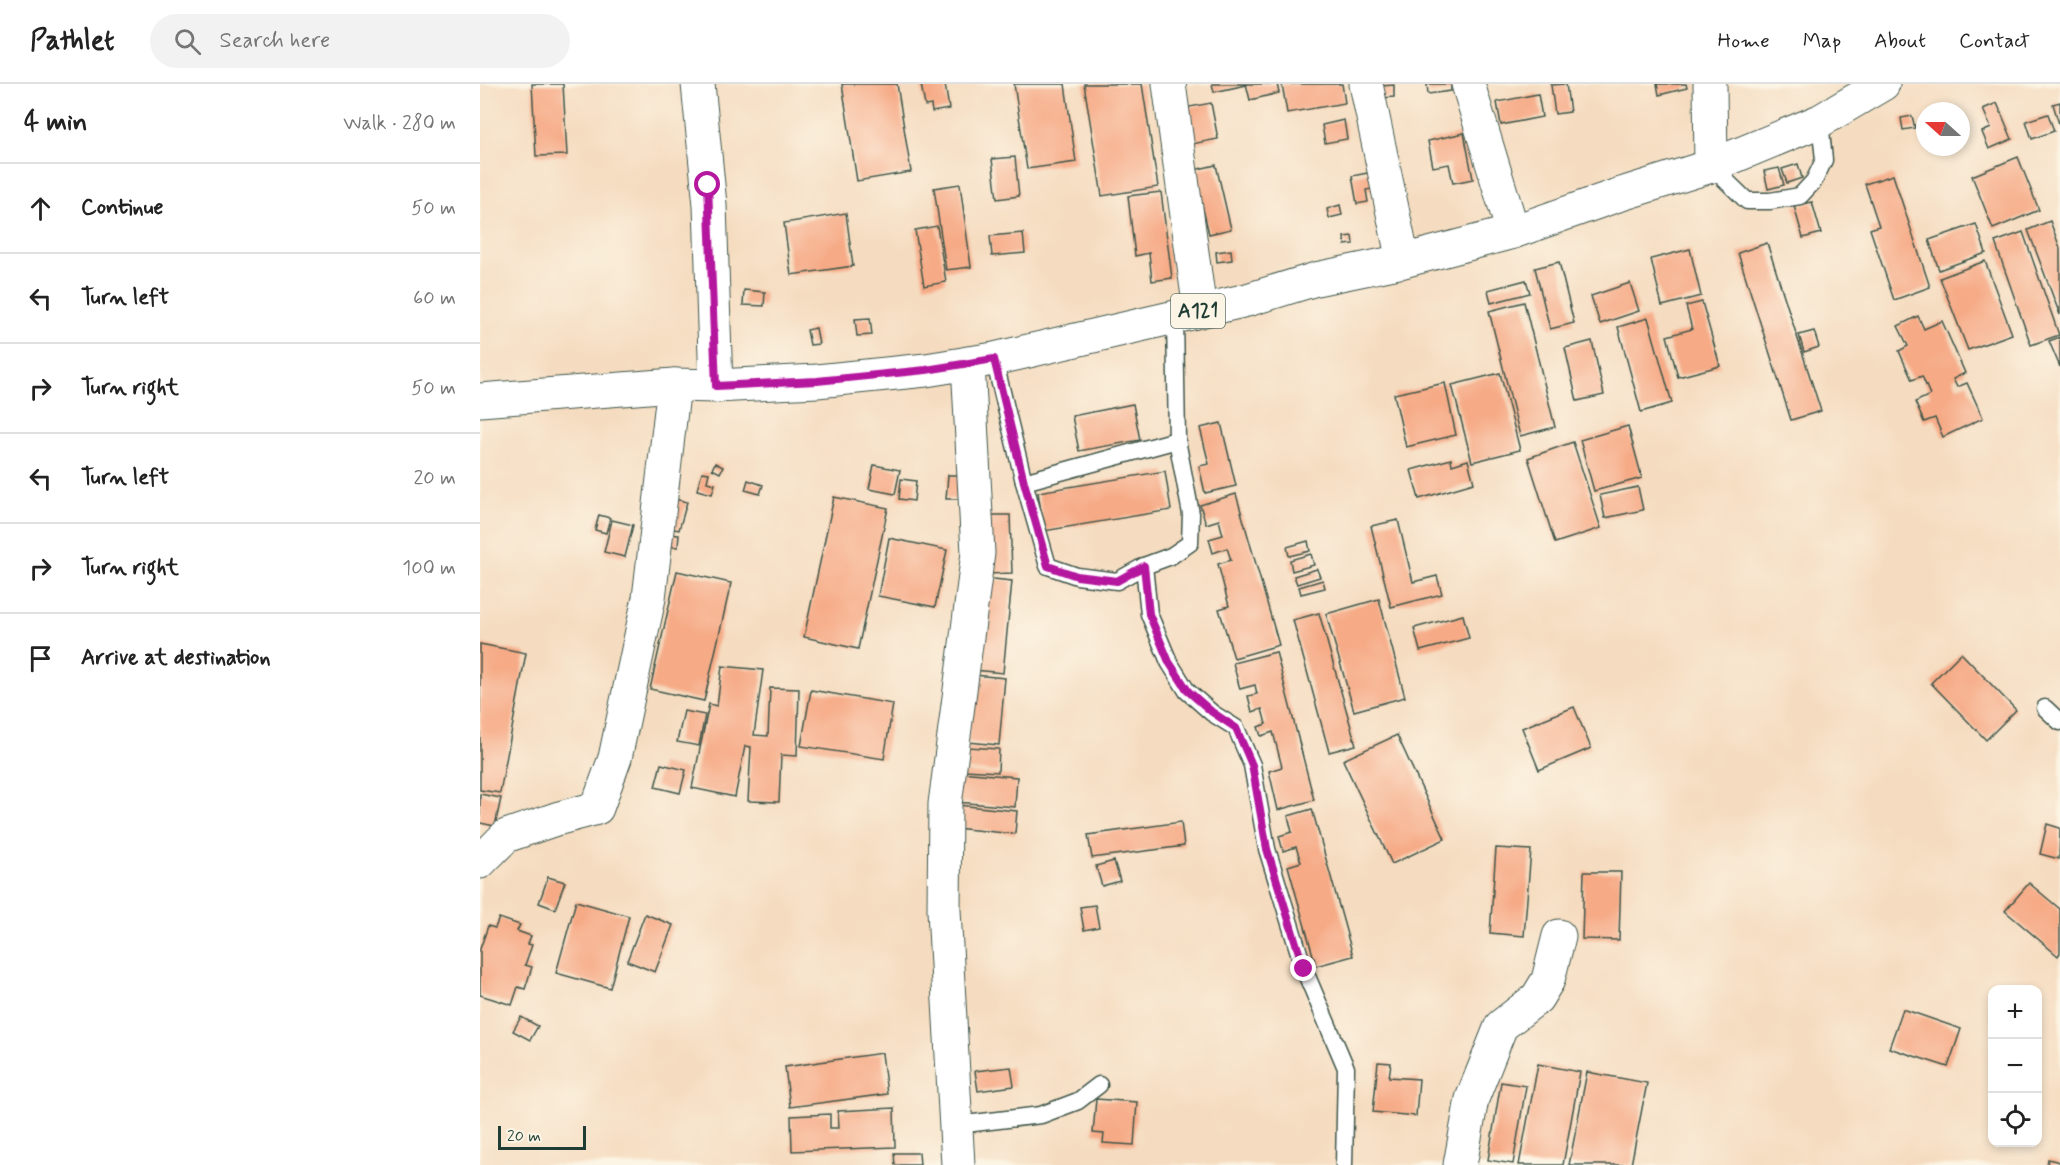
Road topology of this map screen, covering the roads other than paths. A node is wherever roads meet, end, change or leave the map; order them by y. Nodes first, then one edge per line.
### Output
1 (698, 84) edge
2 (1168, 84) edge
3 (1366, 84) edge
4 (1468, 84) edge
5 (1710, 84) edge
6 (1883, 84) edge
7 (1820, 121) junction
8 (1711, 166) junction
9 (1513, 232) junction
10 (1403, 261) junction
11 (1187, 314) junction
12 (981, 361) junction
13 (674, 385) junction
14 (716, 386) junction
15 (480, 400) edge
16 (1177, 440) junction
17 (1024, 482) junction
18 (1144, 566) junction
19 (2045, 708) dead end
20 (2060, 722) edge
21 (480, 862) edge
22 (1558, 936) dead end
23 (1099, 1084) dead end
24 (957, 1125) junction
25 (958, 1165) edge
26 (1344, 1165) edge
27 (1460, 1165) edge

1 - 14 street
2 - 11 street
3 - 10 street
4 - 9 street
5 - 8 street
6 - 7 street, A121
7 - 8 street, A121
7 - 8 lane
8 - 9 street, A121
9 - 10 street, A121
10 - 11 street, A121
11 - 12 street, A121
11 - 16 lane
12 - 14 street, A121
12 - 17 lane
12 - 24 street
13 - 14 street, A121
13 - 15 street, A121
13 - 21 street
16 - 17 lane
16 - 18 lane
17 - 18 lane
18 - 26 lane
19 - 20 lane
22 - 27 street
23 - 24 lane
24 - 25 street

